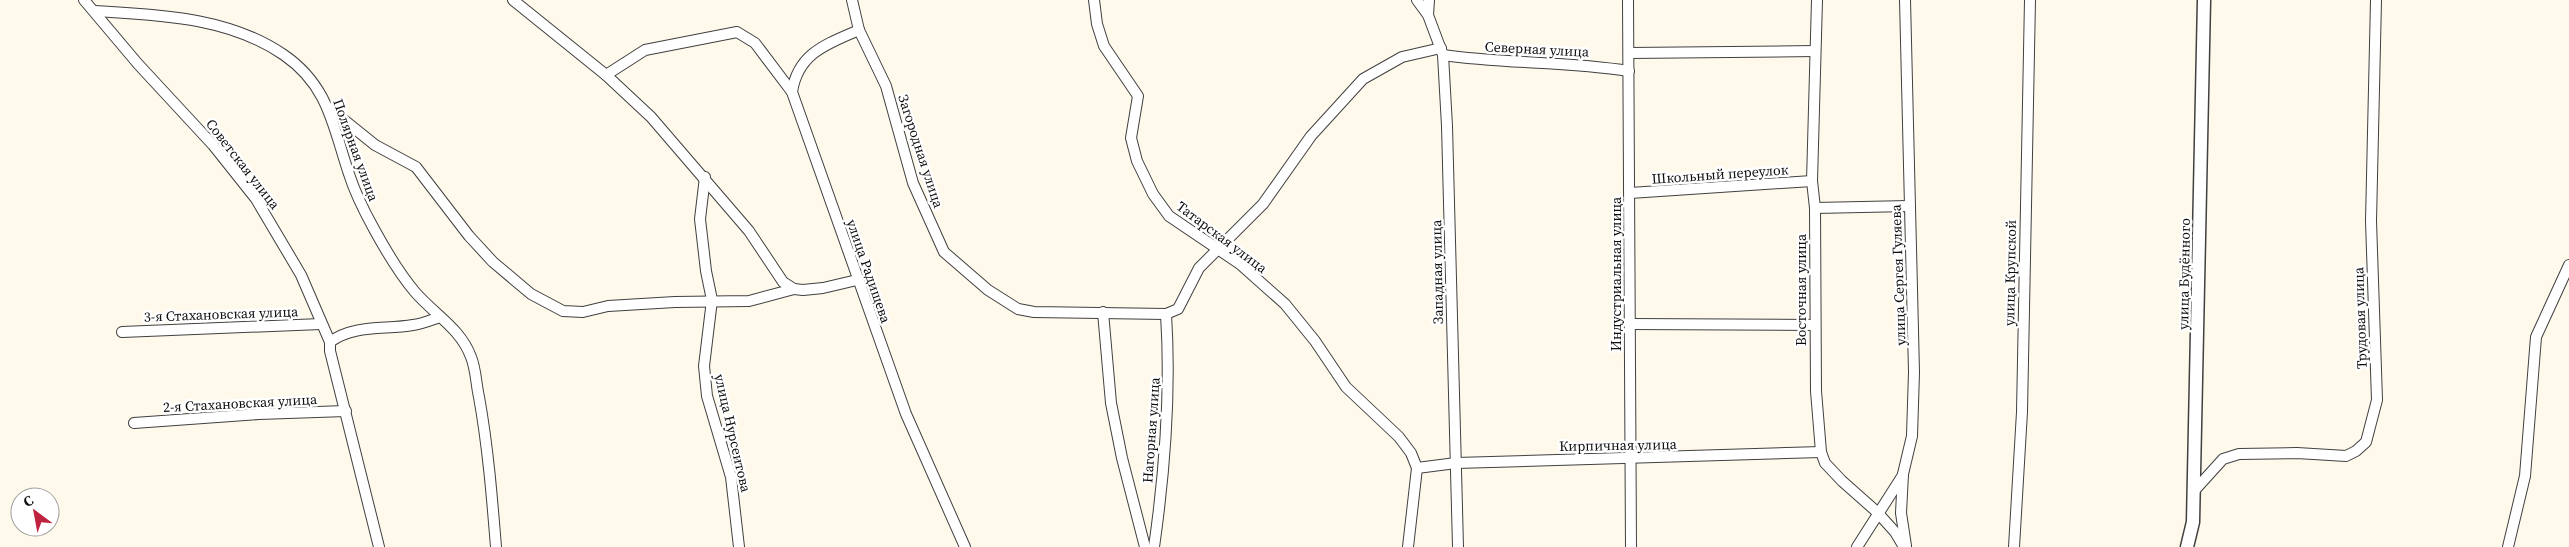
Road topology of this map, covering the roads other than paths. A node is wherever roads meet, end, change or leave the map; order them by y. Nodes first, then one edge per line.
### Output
1 (84, 0) edge
2 (513, 0) edge
3 (852, 0) edge
4 (1094, 0) edge
5 (1416, 0) edge
6 (1429, 0) edge
7 (1628, 0) edge
8 (1817, 0) edge
9 (1905, 0) edge
10 (2030, 0) edge
11 (2204, 0) edge
12 (2376, 0) edge
13 (96, 11) junction
14 (1428, 15) junction
15 (860, 30) junction
16 (1816, 51) junction
17 (1442, 52) junction
18 (1629, 53) junction
19 (1629, 71) junction
20 (606, 75) junction
21 (792, 92) junction
22 (329, 108) junction
23 (705, 177) junction
24 (1812, 181) junction
25 (1630, 193) junction
26 (1909, 206) junction
27 (1815, 208) junction
28 (1218, 249) junction
29 (2569, 265) edge
30 (857, 280) junction
31 (794, 289) junction
32 (712, 300) junction
33 (1103, 312) junction
34 (1166, 314) junction
35 (440, 317) junction
36 (321, 324) junction
37 (1630, 324) junction
38 (1815, 325) junction
39 (122, 332) dead end
40 (330, 342) junction
41 (346, 412) junction
42 (134, 423) dead end
43 (1820, 452) junction
44 (1630, 460) junction
45 (1456, 464) junction
46 (1417, 468) junction
47 (1903, 474) junction
48 (2194, 491) junction
49 (1877, 512) junction
50 (379, 547) edge
51 (496, 547) edge
52 (739, 547) edge
53 (965, 547) edge
54 (1144, 547) edge
55 (1154, 547) edge
56 (1408, 547) edge
57 (1458, 547) edge
58 (1631, 547) edge
59 (1857, 547) edge
60 (1905, 547) edge
61 (2014, 547) edge
62 (2187, 547) edge
63 (2508, 547) edge

1 - 13 street, Советская улица
2 - 20 street
3 - 15 street, Загородная улица
4 - 28 street, Татарская улица
5 - 14 street
6 - 14 street, Западная улица
7 - 18 street, Индустриальная улица
8 - 16 street, Восточная улица
9 - 26 street, улица Сергея Гуляева
10 - 61 street, улица Крупской
11 - 48 street, улица Будённого
12 - 48 street, Трудовая улица
13 - 22 street, Полярная улица
13 - 36 street, Советская улица
14 - 17 street, Западная улица
15 - 21 street
15 - 33 street, Загородная улица
16 - 18 street
16 - 24 street, Восточная улица
17 - 19 street, Северная улица
17 - 28 street
17 - 45 street, Западная улица
18 - 19 street, Индустриальная улица
19 - 25 street, Индустриальная улица
20 - 21 street, улица Радищева
20 - 23 street
21 - 30 street, улица Радищева
22 - 32 street
22 - 35 street, Полярная улица
23 - 31 street
23 - 32 street, улица Нурсеитова
24 - 25 street, Школьный переулок
24 - 27 street, Восточная улица
25 - 37 street, Индустриальная улица
26 - 27 street
26 - 47 street, улица Сергея Гуляева
27 - 38 street, Восточная улица
28 - 34 street
28 - 46 street, Татарская улица
29 - 63 street
30 - 31 street
30 - 53 street, улица Радищева
31 - 32 street
32 - 52 street, улица Нурсеитова
33 - 34 street, Загородная улица
33 - 54 street
34 - 55 street, Нагорная улица
35 - 40 street
35 - 51 street, Полярная улица
36 - 39 street, 3-я Стахановская улица
36 - 40 street, Советская улица
37 - 38 street
37 - 44 street, Индустриальная улица
38 - 43 street, Восточная улица
40 - 41 street, Советская улица
41 - 42 street, 2-я Стахановская улица
41 - 50 street, Советская улица
43 - 44 street, Кирпичная улица
43 - 49 street
44 - 45 street, Кирпичная улица
44 - 58 street, Индустриальная улица
45 - 46 street, Кирпичная улица
45 - 57 street, Западная улица
46 - 56 street
47 - 49 street
47 - 60 street, улица Сергея Гуляева
48 - 62 street, улица Будённого
49 - 59 street
49 - 60 street

